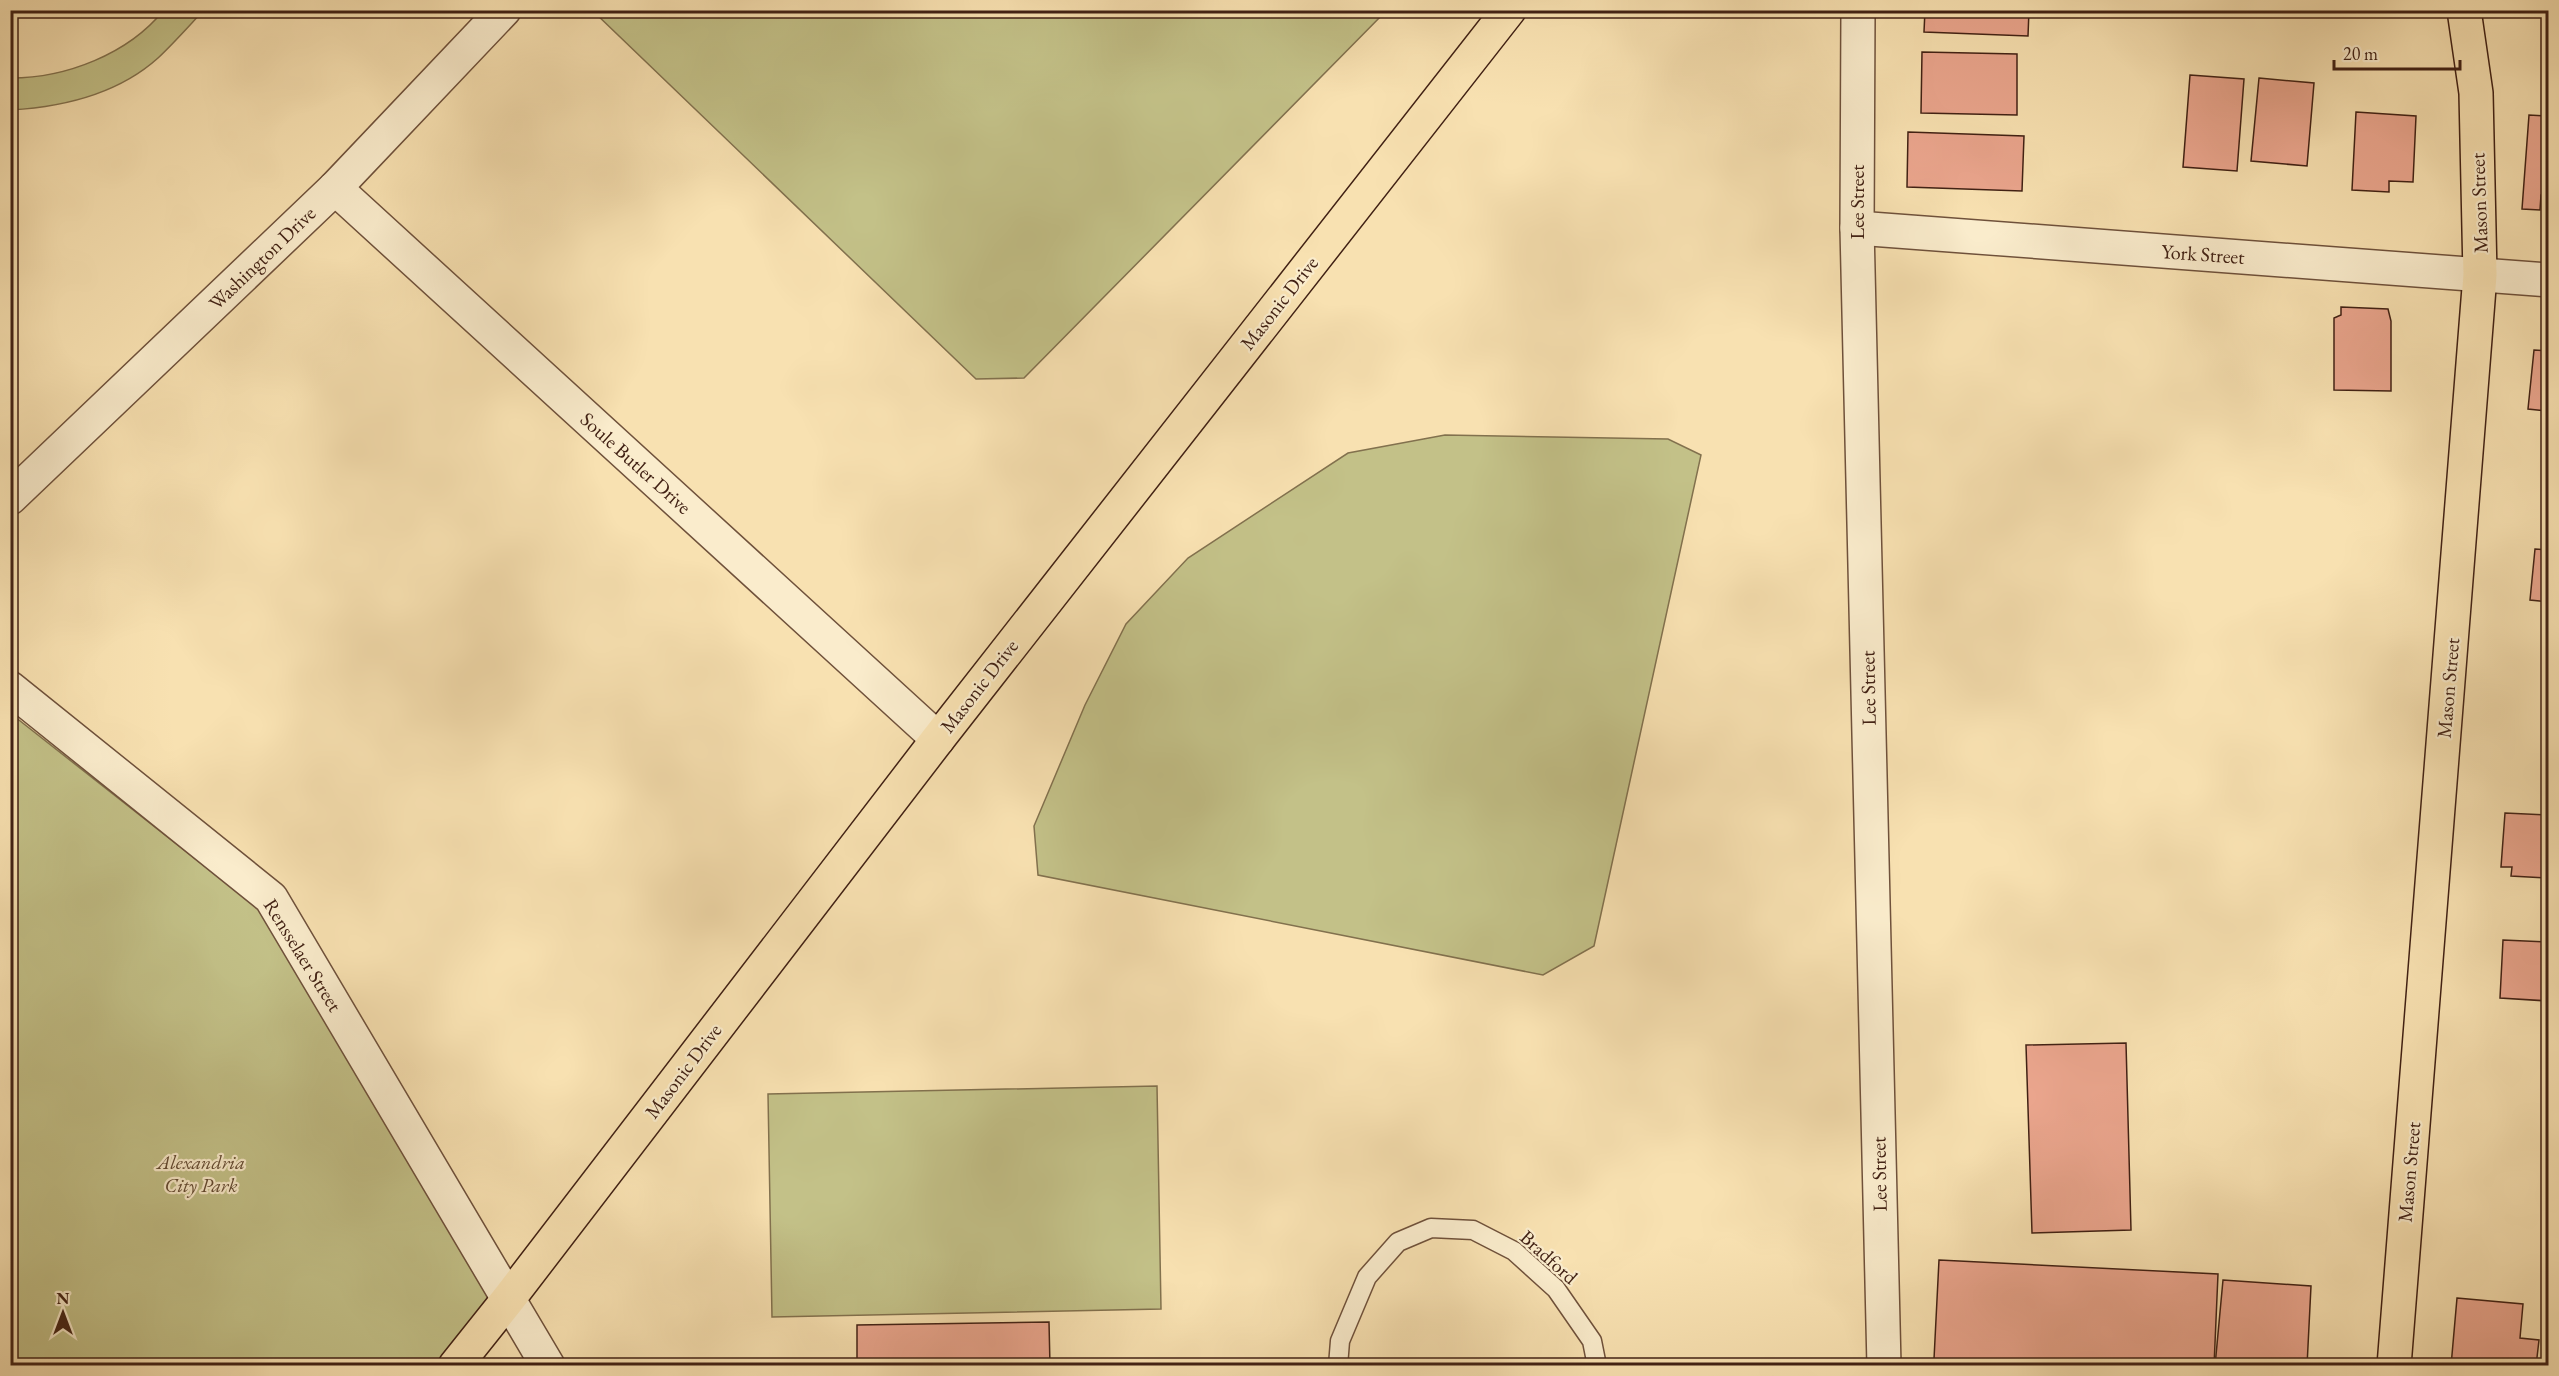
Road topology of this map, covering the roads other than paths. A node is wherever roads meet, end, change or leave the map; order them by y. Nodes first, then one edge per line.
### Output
1 (504, 10) edge
2 (1509, 10) edge
3 (1858, 10) edge
4 (2464, 10) edge
5 (336, 188) junction
6 (1857, 228) junction
7 (2480, 275) junction
8 (2548, 280) edge
9 (10, 498) edge
10 (10, 688) edge
11 (938, 739) junction
12 (510, 1298) junction
13 (455, 1365) edge
14 (549, 1365) edge
15 (1338, 1365) edge
16 (1597, 1365) edge
17 (1884, 1365) edge
18 (2394, 1365) edge

1 - 5 street, Washington Drive
2 - 11 main road, Masonic Drive
3 - 6 street, Lee Street
4 - 7 main road, Mason Street
5 - 9 street, Washington Drive
5 - 11 street, Soule Butler Drive
6 - 7 street, York Street
6 - 17 street, Lee Street
7 - 8 street, York Street
7 - 18 main road, Mason Street
10 - 12 street, Rensselaer Street
11 - 12 main road, Masonic Drive
12 - 13 main road, Masonic Drive
12 - 14 street, Rensselaer Street
15 - 16 lane, Bradford

